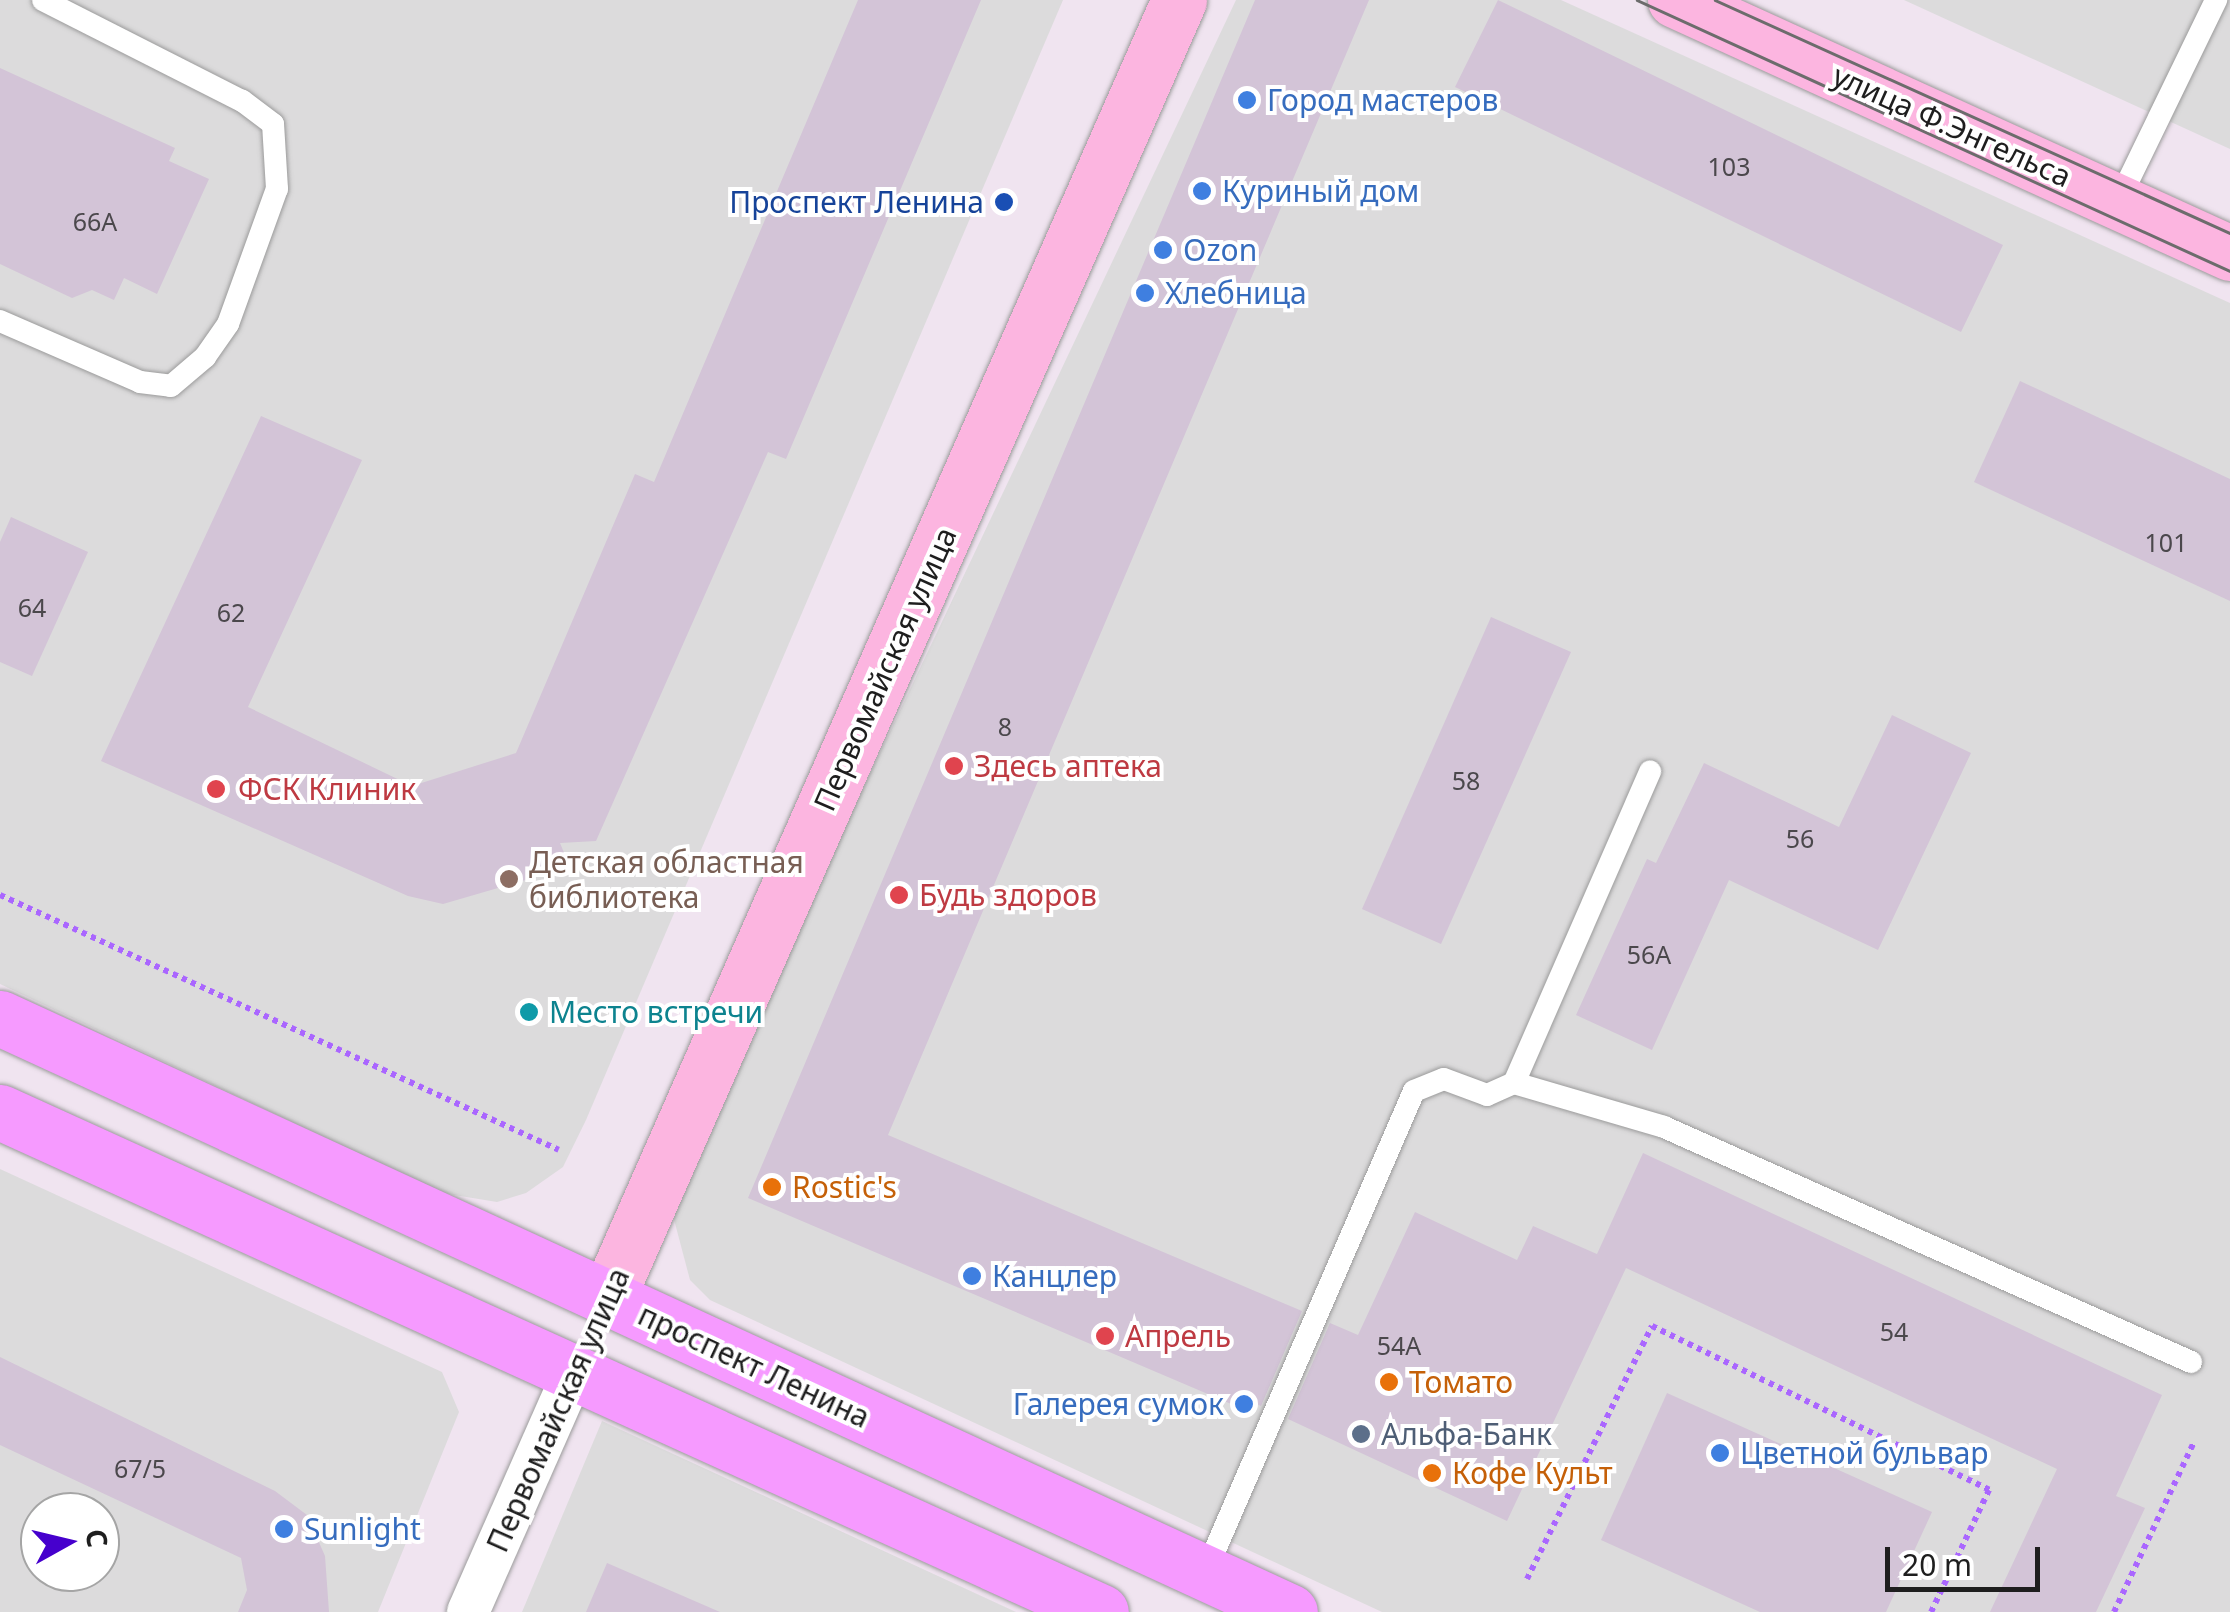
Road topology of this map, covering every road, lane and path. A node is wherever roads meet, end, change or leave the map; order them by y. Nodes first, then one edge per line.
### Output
1 (43, 0) edge
2 (1179, 0) edge
3 (1675, 0) edge
4 (2216, 0) edge
5 (2118, 202) junction
6 (2230, 253) edge
7 (0, 320) edge
8 (1650, 772) dead end
9 (0, 895) edge
10 (0, 1018) edge
11 (1514, 1083) junction
12 (0, 1112) edge
13 (560, 1150) dead end
14 (607, 1299) junction
15 (2191, 1362) dead end
16 (574, 1372) junction
17 (2193, 1444) dead end
18 (1206, 1573) junction
19 (1527, 1578) dead end
20 (1085, 1609) edge
21 (468, 1612) edge
22 (1290, 1612) edge
23 (1931, 1612) edge
24 (2114, 1612) edge

1 - 7 lane
2 - 14 main road, Первомайская улица
3 - 5 main road, улица Ф.Энгельса
4 - 5 lane
5 - 6 main road, улица Ф.Энгельса
8 - 11 lane
9 - 13 path
10 - 14 main road, проспект Ленина
11 - 15 lane
11 - 18 lane
12 - 16 main road
14 - 16 main road, Первомайская улица
14 - 18 main road, проспект Ленина
16 - 20 main road
16 - 21 street, Первомайская улица
17 - 24 path
18 - 22 main road, проспект Ленина
19 - 23 path

